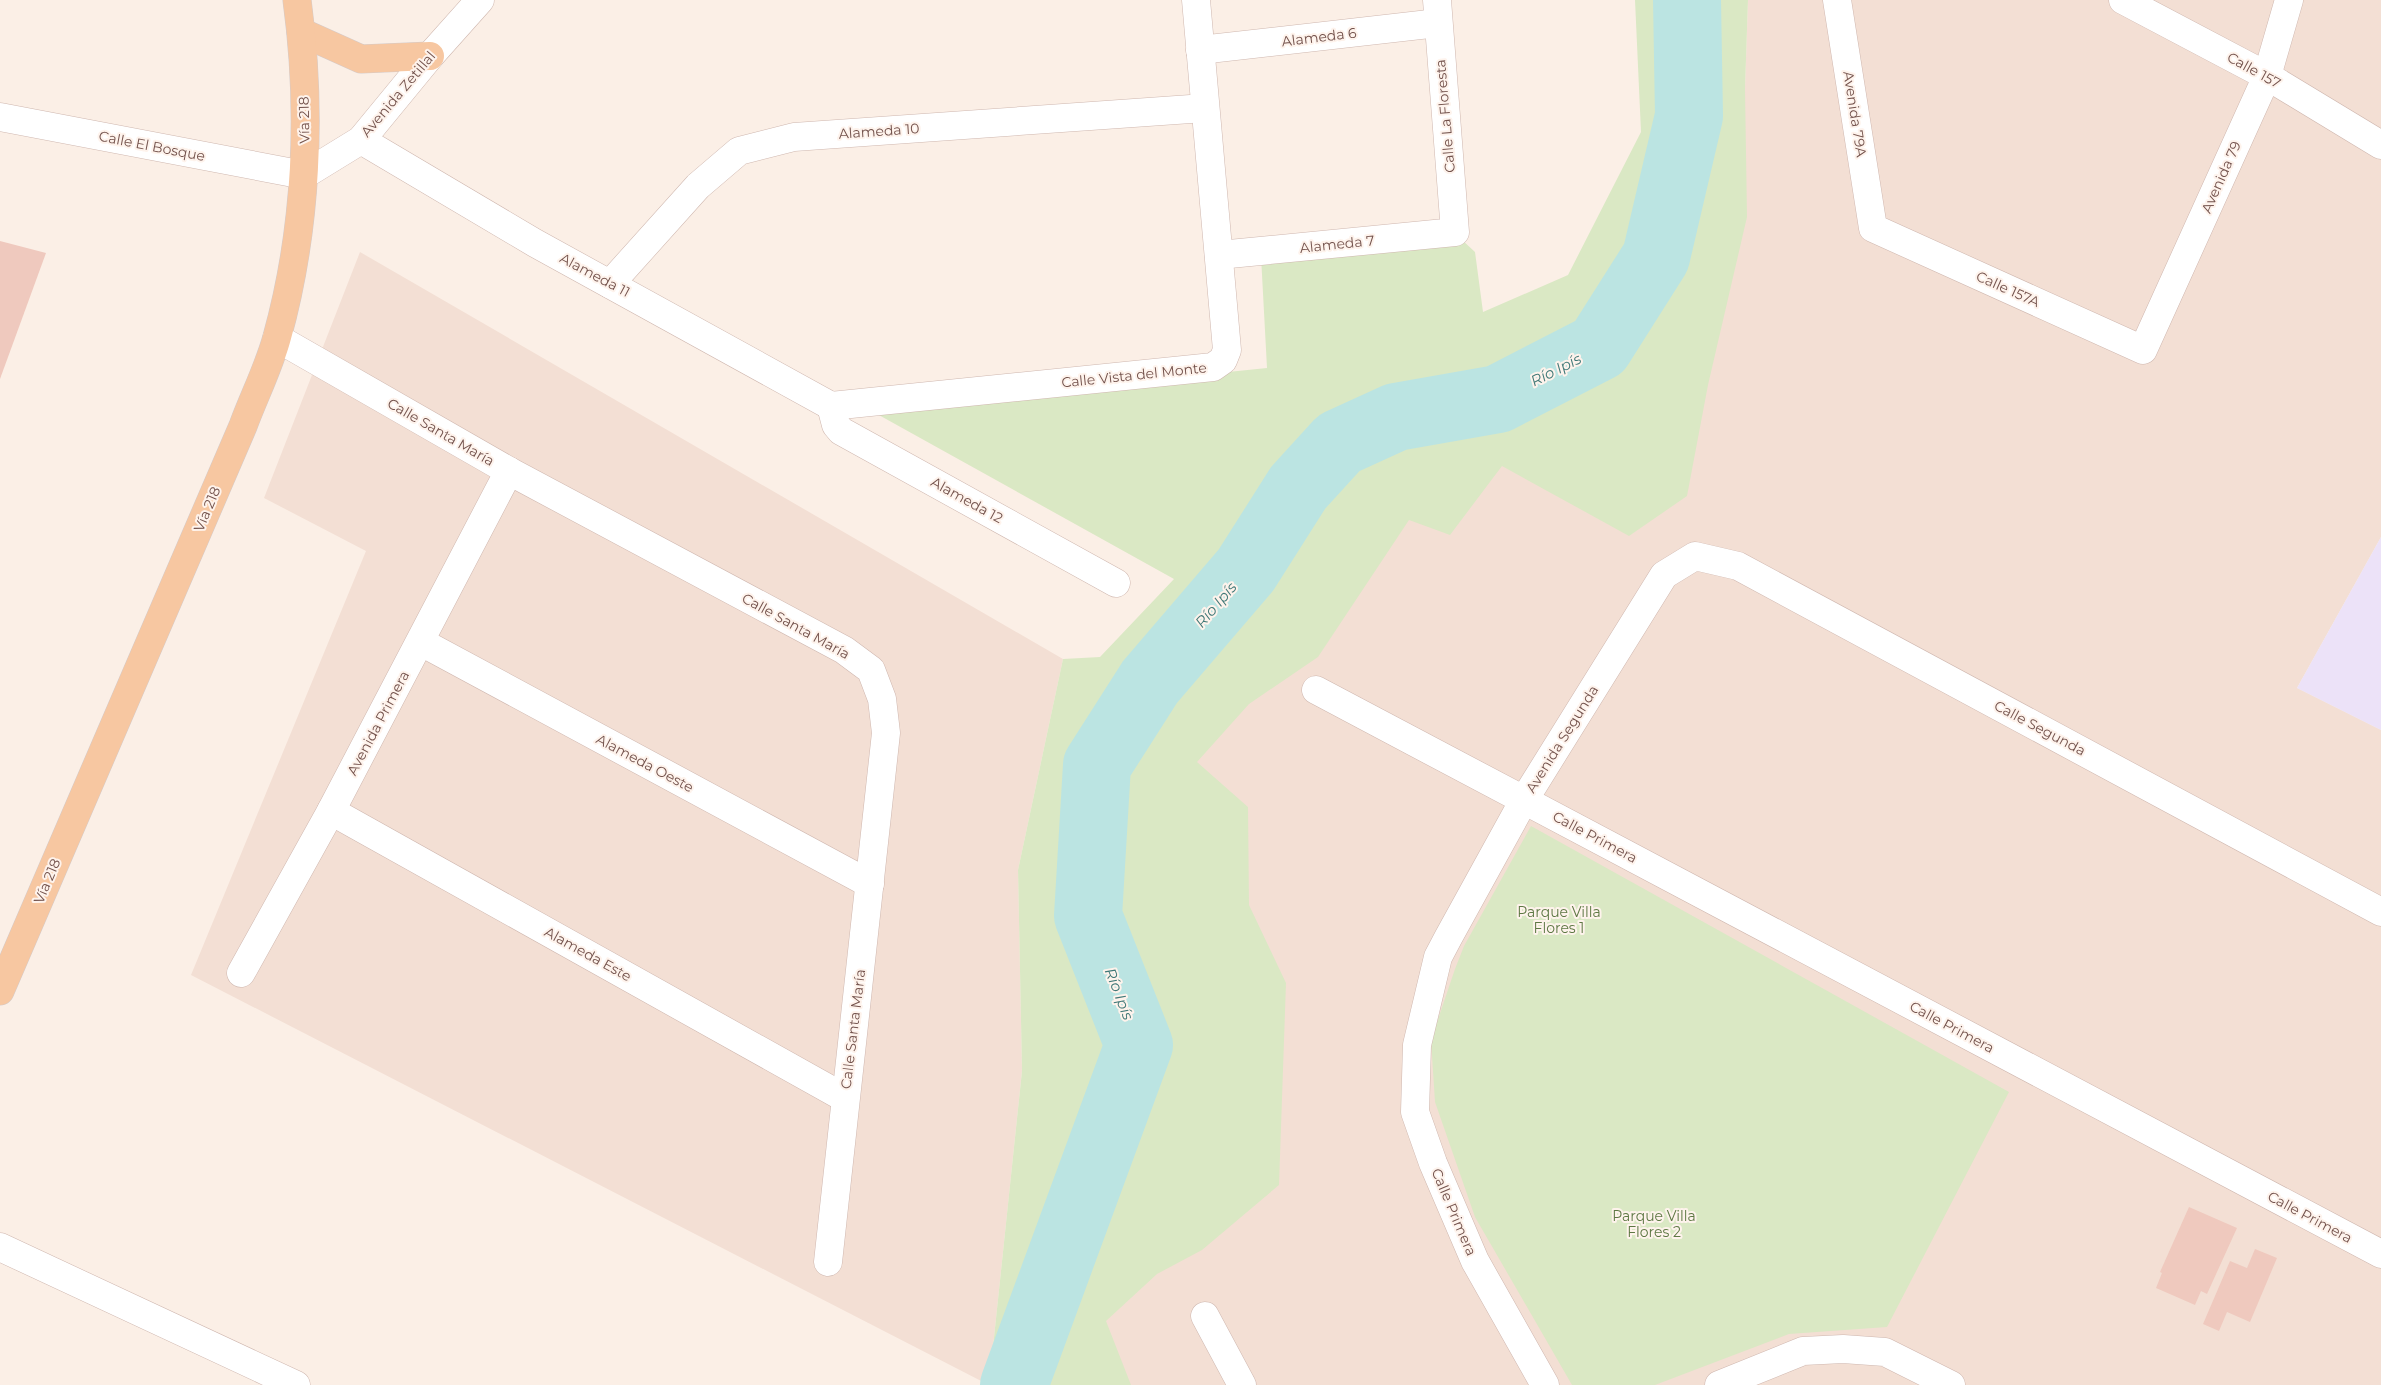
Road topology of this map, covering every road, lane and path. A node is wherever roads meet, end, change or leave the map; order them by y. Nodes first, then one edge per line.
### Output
1 (297, 0) edge
2 (480, 0) edge
3 (1196, 0) edge
4 (1838, 0) edge
5 (2123, 0) edge
6 (2289, 0) edge
7 (1438, 12) edge
8 (301, 32) junction
9 (1200, 50) junction
10 (430, 56) junction
11 (2267, 76) junction
12 (1205, 108) junction
13 (0, 117) edge
14 (361, 140) junction
15 (2381, 145) edge
16 (304, 175) junction
17 (1873, 228) joint
18 (1455, 232) joint
19 (1219, 256) junction
20 (610, 284) junction
21 (277, 338) junction
22 (2143, 350) joint
23 (831, 406) junction
24 (509, 471) junction
25 (1695, 556) joint
26 (1116, 583) dead end
27 (421, 642) junction
28 (1316, 690) dead end
29 (1524, 800) junction
30 (331, 811) junction
31 (870, 884) junction
32 (2381, 912) edge
33 (1448, 938) joint
34 (241, 973) dead end
35 (0, 991) edge
36 (845, 1098) junction
37 (0, 1248) edge
38 (2381, 1254) edge
39 (828, 1262) dead end
40 (1205, 1316) dead end
41 (296, 1385) edge
42 (1242, 1385) edge
43 (1545, 1385) edge
44 (1719, 1385) edge
45 (1951, 1385) edge

1 - 8 main road, Vía 218
2 - 10 street, Avenida Zetillal
3 - 9 street, Calle Vista del Monte
4 - 17 street, Avenida 79A
5 - 11 street, Calle 157
6 - 11 street, Avenida 79
7 - 9 street, Alameda 6
7 - 18 street, Calle La Floresta
8 - 10 main road
8 - 16 main road, Vía 218
9 - 12 street, Calle Vista del Monte
10 - 14 street, Avenida Zetillal
11 - 15 street, Calle 157
11 - 22 street, Avenida 79
12 - 19 street, Calle Vista del Monte
12 - 20 street, Alameda 10
13 - 16 street, Calle El Bosque
14 - 16 street, Avenida Zetillal
14 - 20 street, Alameda 11
16 - 21 main road, Vía 218
17 - 22 street, Calle 157A
18 - 19 street, Alameda 7
19 - 23 street, Calle Vista del Monte
20 - 23 street, Alameda 11
21 - 24 street, Calle Santa María
21 - 35 main road, Vía 218
23 - 26 street, Alameda 12
24 - 27 street, Avenida Primera
24 - 31 street, Calle Santa María
25 - 29 street, Avenida Segunda
25 - 32 street, Calle Segunda
27 - 30 street, Avenida Primera
27 - 31 street, Alameda Oeste
28 - 29 street, Calle Primera
29 - 33 street, Avenida Segunda
29 - 38 street, Calle Primera
30 - 34 street, Avenida Primera
30 - 36 street, Alameda Este
31 - 36 street, Calle Santa María
33 - 43 street, Calle Primera
36 - 39 street, Calle Santa María
37 - 41 street
40 - 42 street
44 - 45 street

